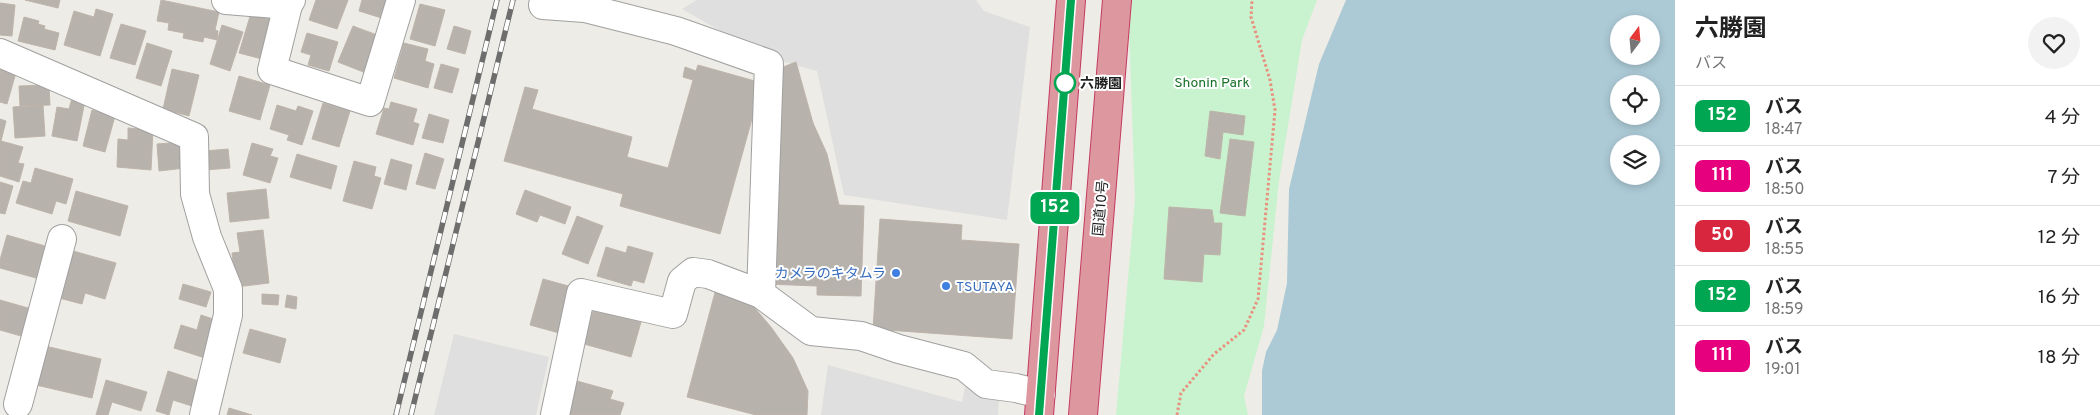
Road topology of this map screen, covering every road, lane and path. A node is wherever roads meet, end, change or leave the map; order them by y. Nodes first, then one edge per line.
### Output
1 (226, 0) edge
2 (401, 0) edge
3 (1071, 0) edge
4 (1117, 0) edge
5 (1252, 0) edge
6 (289, 2) edge
7 (543, 5) dead end
8 (0, 53) edge
9 (62, 239) dead end
10 (761, 294) junction
11 (17, 404) edge
12 (1040, 404) edge
13 (204, 415) edge
14 (555, 415) edge
15 (1083, 415) edge
16 (1177, 415) edge

1 - 6 street
2 - 6 street
3 - 12 highway
4 - 15 highway, 国道10号
5 - 16 path
7 - 10 street
8 - 13 street
9 - 11 street
10 - 12 street
10 - 14 street

